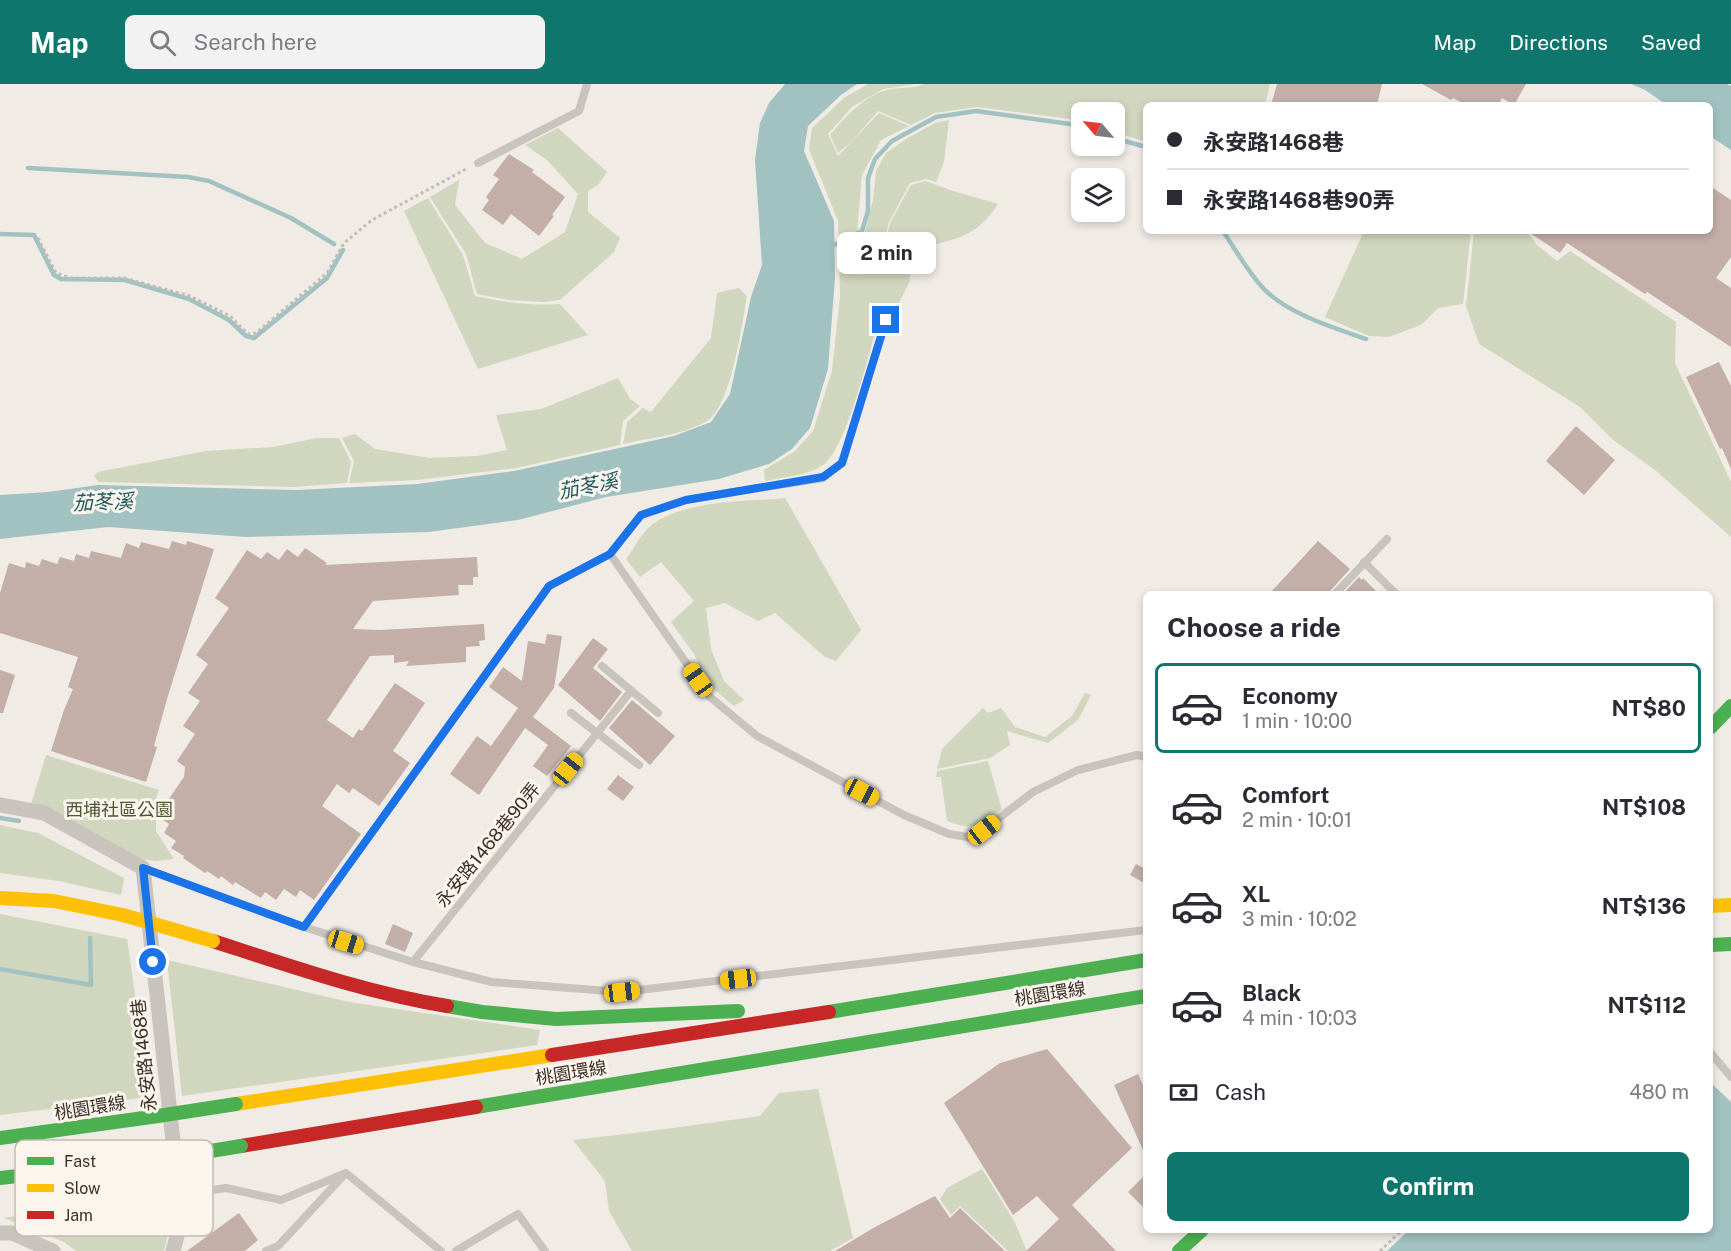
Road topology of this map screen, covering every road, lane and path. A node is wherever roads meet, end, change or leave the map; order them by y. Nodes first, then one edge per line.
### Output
1 (587, 84) edge
2 (478, 163) joint
3 (38, 238) dead end
4 (886, 320) dead end
5 (1387, 539) dead end
6 (610, 554) junction
7 (1364, 562) junction
8 (1338, 591) edge
9 (1393, 591) edge
10 (602, 666) dead end
11 (631, 691) junction
12 (1731, 706) edge
13 (571, 713) dead end
14 (658, 713) dead end
15 (1713, 725) edge
16 (596, 734) junction
17 (1143, 756) edge
18 (639, 765) dead end
19 (0, 805) edge
20 (143, 868) junction
21 (0, 898) edge
22 (1731, 905) edge
23 (1713, 906) edge
24 (304, 927) junction
25 (1143, 930) edge
26 (1731, 944) edge
27 (1713, 945) edge
28 (1143, 960) edge
29 (413, 962) junction
30 (1143, 997) edge
31 (769, 1016) junction
32 (1713, 1056) edge
33 (1731, 1077) edge
34 (0, 1138) edge
35 (173, 1140) edge
36 (213, 1151) edge
37 (346, 1173) junction
38 (15, 1176) edge
39 (0, 1178) edge
40 (15, 1182) edge
41 (0, 1186) edge
42 (213, 1190) edge
43 (0, 1233) edge
44 (1199, 1233) edge
45 (1399, 1233) edge
46 (15, 1234) edge
47 (19, 1236) edge
48 (177, 1236) edge
49 (53, 1251) edge
50 (173, 1251) edge
51 (266, 1251) edge
52 (441, 1251) edge
53 (456, 1251) edge
54 (545, 1251) edge
55 (1179, 1251) edge
56 (1380, 1251) edge

1 - 2 lane
2 - 3 path
4 - 6 lane
5 - 7 lane
6 - 17 lane
6 - 24 lane
7 - 8 lane
7 - 9 lane
10 - 11 lane
11 - 14 lane
11 - 16 lane, 永安路1468巷90弄
12 - 15 main road
13 - 16 lane
16 - 18 lane
16 - 29 lane, 永安路1468巷90弄
19 - 20 street
20 - 24 lane
20 - 35 street, 永安路1468巷
21 - 31 main road, bridge
22 - 23 main road
24 - 29 lane
25 - 29 lane
26 - 27 main road
28 - 31 main road, 桃園環線
30 - 36 main road, 桃園環線, bridge
31 - 34 main road, 桃園環線, bridge
32 - 33 lane
37 - 42 lane
37 - 51 lane
37 - 52 lane
38 - 39 main road, 桃園環線
40 - 41 main road
43 - 46 street
44 - 55 main road
45 - 56 path
47 - 49 street
48 - 50 street, 永安路1468巷
53 - 54 lane

